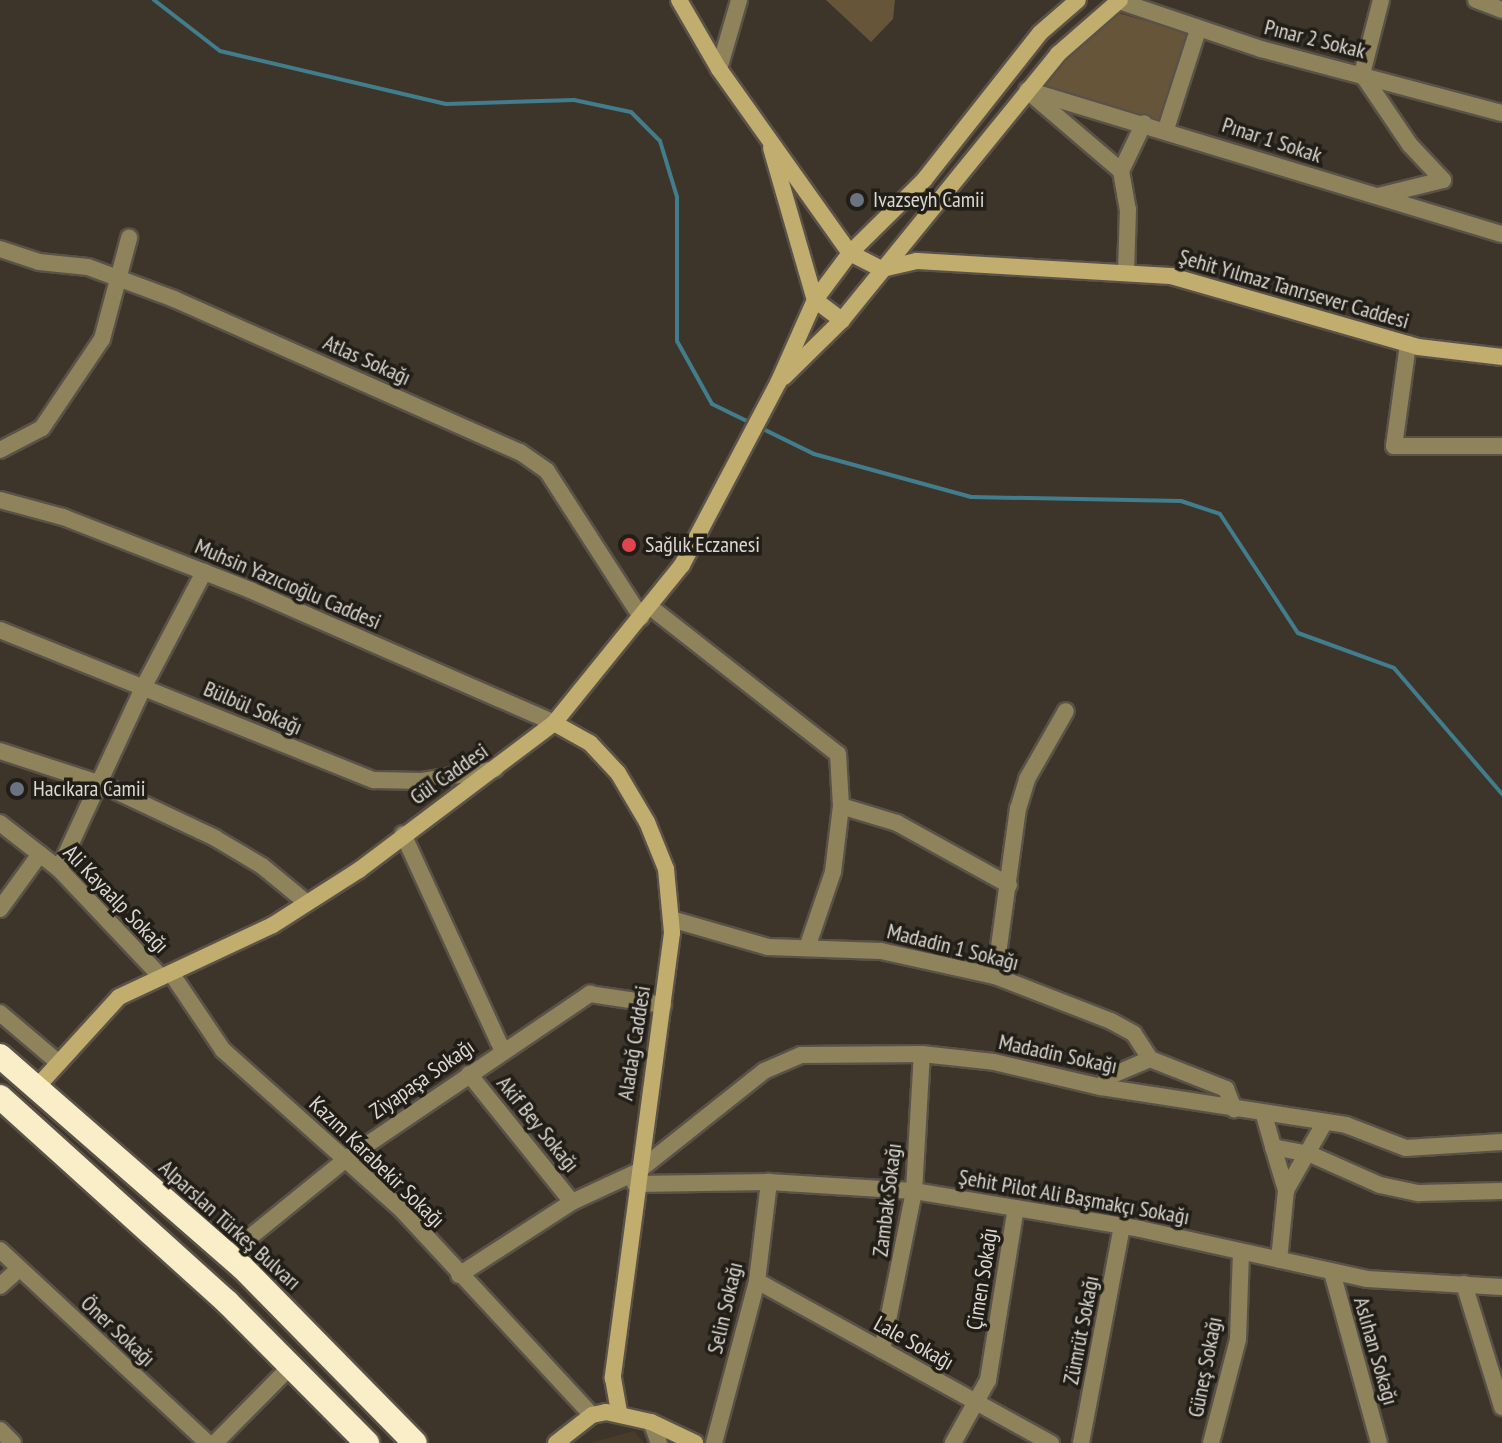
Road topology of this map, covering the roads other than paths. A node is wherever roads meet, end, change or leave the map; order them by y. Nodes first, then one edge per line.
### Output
1 (679, 0) edge
2 (739, 0) edge
3 (1078, 0) edge
4 (1381, 0) edge
5 (1476, 0) edge
6 (1111, 3) edge
7 (1502, 10) edge
8 (1198, 30) junction
9 (719, 69) junction
10 (1362, 74) junction
11 (1027, 90) junction
12 (1502, 113) edge
13 (1144, 123) junction
14 (1166, 129) junction
15 (769, 143) junction
16 (1121, 171) junction
17 (1377, 196) junction
18 (1502, 234) edge
19 (129, 238) dead end
20 (0, 249) edge
21 (850, 253) junction
22 (882, 269) junction
23 (1126, 271) junction
24 (116, 277) junction
25 (815, 300) junction
26 (842, 320) junction
27 (1408, 344) junction
28 (1502, 357) edge
29 (778, 383) junction
30 (1502, 446) edge
31 (0, 450) edge
32 (0, 500) edge
33 (204, 572) junction
34 (645, 612) junction
35 (0, 630) edge
36 (144, 686) junction
37 (1066, 711) dead end
38 (554, 723) junction
39 (0, 751) edge
40 (495, 769) junction
41 (101, 784) junction
42 (841, 806) junction
43 (0, 823) edge
44 (403, 834) junction
45 (40, 854) junction
46 (59, 869) junction
47 (1009, 885) junction
48 (307, 903) junction
49 (0, 909) edge
50 (671, 919) junction
51 (807, 948) junction
52 (166, 975) junction
53 (995, 976) junction
54 (663, 1005) junction
55 (0, 1013) edge
56 (503, 1051) junction
57 (922, 1054) junction
58 (0, 1056) edge
59 (1150, 1059) junction
60 (59, 1063) junction
61 (469, 1074) junction
62 (1101, 1087) junction
63 (36, 1088) junction
64 (0, 1097) edge
65 (1234, 1109) junction
66 (1264, 1115) junction
67 (1325, 1122) junction
68 (1502, 1142) edge
69 (1273, 1147) junction
70 (1310, 1154) junction
71 (346, 1159) junction
72 (636, 1178) junction
73 (769, 1182) junction
74 (1286, 1190) junction
75 (914, 1191) junction
76 (1502, 1191) edge
77 (572, 1202) junction
78 (1016, 1208) junction
79 (1122, 1226) junction
80 (0, 1250) edge
81 (1241, 1252) junction
82 (228, 1255) junction
83 (1279, 1260) junction
84 (19, 1269) junction
85 (1332, 1272) junction
86 (459, 1275) junction
87 (757, 1281) junction
88 (1464, 1284) junction
89 (0, 1286) edge
90 (1502, 1287) edge
91 (882, 1350) junction
92 (291, 1366) junction
93 (978, 1403) junction
94 (1502, 1407) edge
95 (619, 1412) junction
96 (592, 1415) junction
97 (651, 1422) junction
98 (208, 1443) edge
99 (215, 1443) edge
100 (367, 1443) edge
101 (415, 1443) edge
102 (556, 1443) edge
103 (659, 1443) edge
104 (695, 1443) edge
105 (714, 1443) edge
106 (953, 1443) edge
107 (1051, 1443) edge
108 (1081, 1443) edge
109 (1211, 1443) edge
110 (1379, 1443) edge

1 - 9 main road
2 - 9 street
3 - 21 main road, Gül Caddesi
4 - 10 street
5 - 7 street
6 - 8 street, Pınar 2 Sokak
6 - 11 main road, Gül Caddesi
8 - 10 street, Pınar 2 Sokak
8 - 14 street
9 - 15 main road
10 - 12 street, Pınar 2 Sokak
10 - 17 street
11 - 13 street, Pınar 1 Sokak
11 - 16 street
11 - 22 main road, Gül Caddesi
13 - 14 street, Pınar 1 Sokak
13 - 16 street
14 - 17 street, Pınar 1 Sokak
15 - 21 main road
15 - 25 main road
16 - 23 street
17 - 18 street, Pınar 1 Sokak
19 - 24 street
20 - 24 street, Atlas Sokağı
21 - 22 main road
21 - 25 main road, Gül Caddesi
22 - 23 main road, Şehit Yılmaz Tanrısever Caddesi
22 - 26 main road, Gül Caddesi
23 - 27 main road, Şehit Yılmaz Tanrısever Caddesi
24 - 31 street
24 - 34 street, Atlas Sokağı
25 - 26 main road
25 - 29 main road, Gül Caddesi
26 - 29 main road, Gül Caddesi
27 - 28 main road, Şehit Yılmaz Tanrısever Caddesi
27 - 30 street
29 - 34 main road, Gül Caddesi
32 - 33 street, Muhsin Yazıcıoğlu Caddesi
33 - 36 street
33 - 38 street, Muhsin Yazıcıoğlu Caddesi
34 - 38 main road, Gül Caddesi
34 - 42 street, Atlas Sokağı
35 - 36 street, Bülbül Sokağı
36 - 40 street, Bülbül Sokağı
36 - 41 street
37 - 47 street
38 - 40 main road, Gül Caddesi
38 - 50 main road, Aladağ Caddesi
39 - 41 street
40 - 44 main road, Gül Caddesi
41 - 46 street
41 - 48 street
42 - 47 street
42 - 51 street, Atlas Sokağı
43 - 45 street, Ali Kayaalp Sokağı
44 - 48 main road, Gül Caddesi
44 - 56 street
45 - 46 street, Ali Kayaalp Sokağı
45 - 49 street
46 - 52 street, Ali Kayaalp Sokağı
47 - 53 street
48 - 52 main road, Gül Caddesi
50 - 51 street, Madadin 1 Sokağı
50 - 54 main road, Aladağ Caddesi
51 - 53 street, Madadin 1 Sokağı
52 - 60 main road, Gül Caddesi
52 - 71 street, Kazım Karabekir Sokağı
53 - 59 street, Madadin 1 Sokağı
54 - 56 street, Ziyapaşa Sokağı
54 - 72 main road, Aladağ Caddesi
55 - 60 street
56 - 61 street, Ziyapaşa Sokağı
57 - 62 street, Madadin Sokağı
57 - 72 street, Madadin Sokağı
57 - 75 street, Zambak Sokağı
58 - 63 highway, Alparslan Türkeş Bulvarı
59 - 62 street
59 - 65 street, Madadin 1 Sokağı
60 - 63 main road, Gül Caddesi
61 - 71 street, Ziyapaşa Sokağı
61 - 77 street, Akif Bey Sokağı
62 - 65 street, Madadin Sokağı
63 - 82 highway, Alparslan Türkeş Bulvarı
64 - 92 highway
65 - 66 street, Madadin Sokağı
66 - 67 street, Madadin Sokağı
66 - 69 street
67 - 68 street, Madadin Sokağı
67 - 70 street
69 - 70 street
69 - 74 street
70 - 74 street
70 - 76 street
71 - 82 street, Ziyapaşa Sokağı
71 - 86 street, Kazım Karabekir Sokağı
72 - 73 street, Şehit Pilot Ali Başmakçı Sokağı
72 - 77 street, Şehit Pilot Ali Başmakçı Sokağı
72 - 95 main road, Aladağ Caddesi
73 - 75 street, Şehit Pilot Ali Başmakçı Sokağı
73 - 87 street, Selin Sokağı
74 - 83 street
75 - 78 street, Şehit Pilot Ali Başmakçı Sokağı
75 - 91 street, Zambak Sokağı
77 - 86 street, Şehit Pilot Ali Başmakçı Sokağı
78 - 79 street, Şehit Pilot Ali Başmakçı Sokağı
78 - 93 street, Çimen Sokağı
79 - 81 street, Şehit Pilot Ali Başmakçı Sokağı
79 - 108 street, Zümrüt Sokağı
80 - 84 street, Öner Sokağı
81 - 83 street, Şehit Pilot Ali Başmakçı Sokağı
81 - 109 street, Güneş Sokağı
82 - 101 highway, Alparslan Türkeş Bulvarı
83 - 85 street, Şehit Pilot Ali Başmakçı Sokağı
84 - 89 street
84 - 98 street, Öner Sokağı
85 - 88 street, Şehit Pilot Ali Başmakçı Sokağı
85 - 110 street, Aslıhan Sokağı
86 - 96 street, Kazım Karabekir Sokağı
87 - 91 street, Lale Sokağı
87 - 105 street, Selin Sokağı
88 - 90 street, Şehit Pilot Ali Başmakçı Sokağı
88 - 94 street
91 - 93 street, Lale Sokağı
92 - 99 street
92 - 100 highway
93 - 106 street, Çimen Sokağı
93 - 107 street, Lale Sokağı
95 - 96 main road
95 - 97 main road
96 - 102 main road
97 - 103 street
97 - 104 main road

